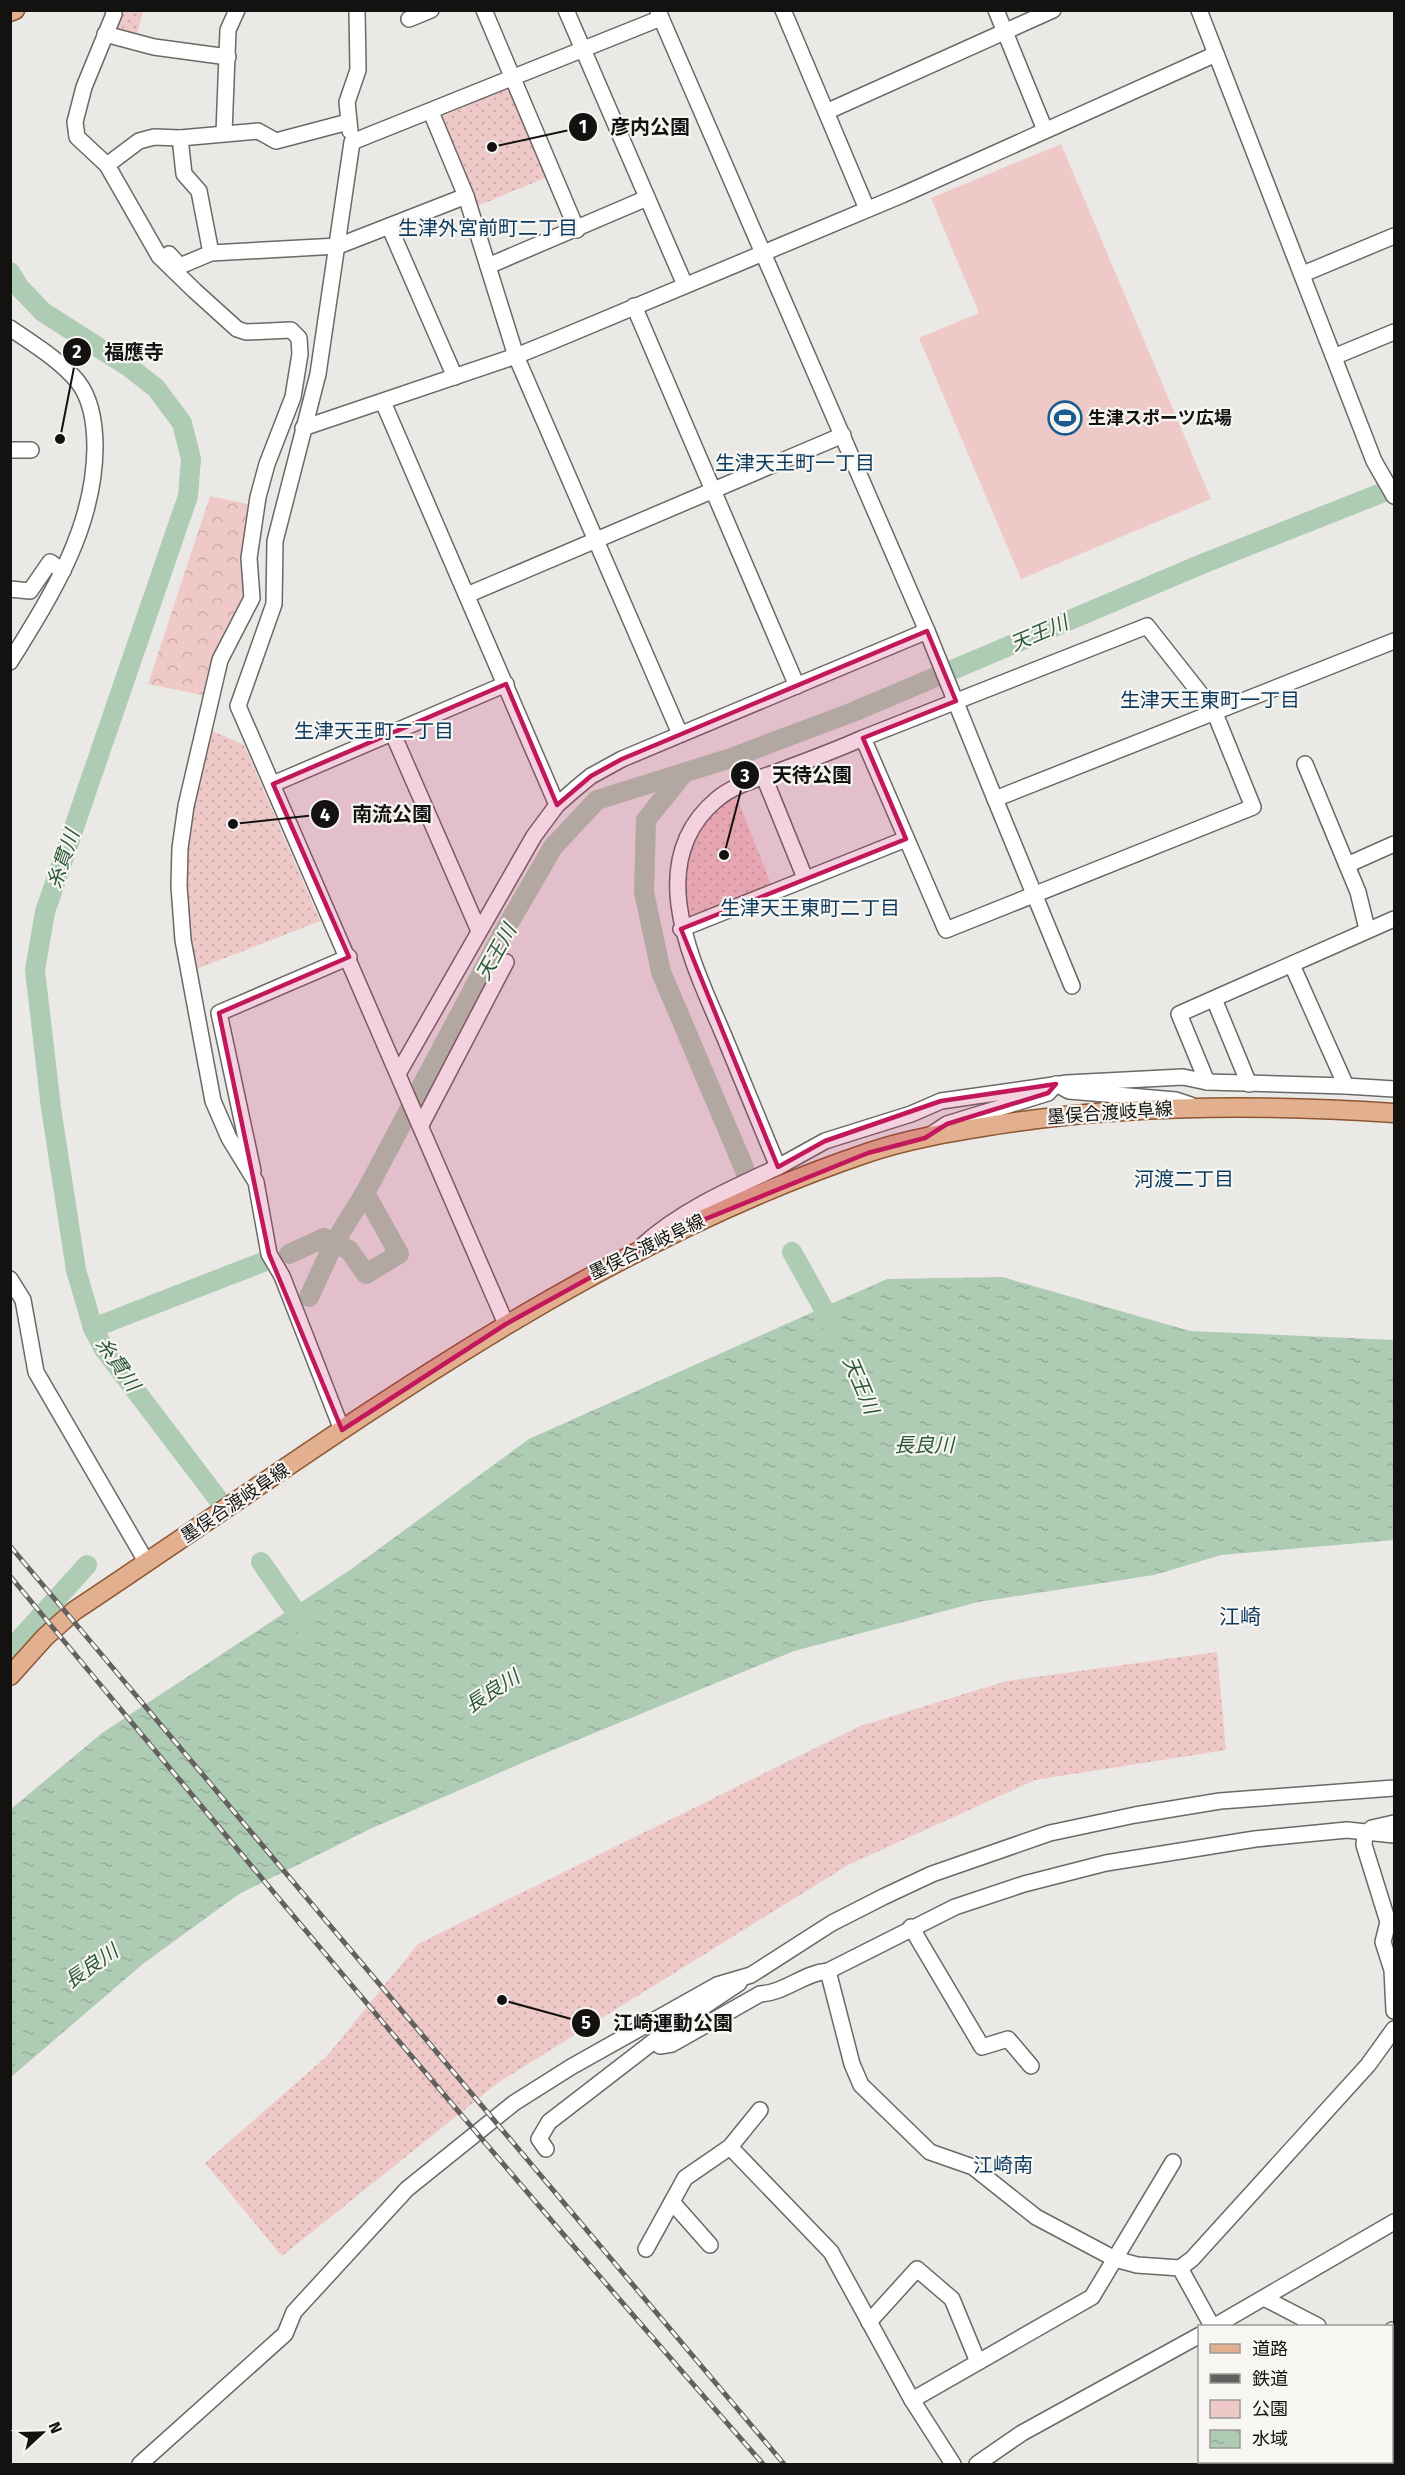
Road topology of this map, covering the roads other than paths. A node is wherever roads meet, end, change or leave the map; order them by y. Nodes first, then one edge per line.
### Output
1 (112, 10) edge
2 (237, 10) edge
3 (357, 10) edge
4 (431, 10) edge
5 (484, 10) edge
6 (566, 10) edge
7 (783, 10) edge
8 (996, 10) edge
9 (1053, 10) edge
10 (1198, 10) edge
11 (660, 14) edge
12 (409, 19) dead end
13 (1005, 32) junction
14 (105, 34) junction
15 (584, 51) junction
16 (1215, 54) junction
17 (228, 57) junction
18 (513, 79) junction
19 (431, 112) junction
20 (826, 112) junction
21 (348, 122) junction
22 (1045, 130) junction
23 (224, 133) junction
24 (180, 138) junction
25 (352, 142) junction
26 (107, 165) junction
27 (466, 196) junction
28 (647, 198) junction
29 (867, 209) junction
30 (133, 213) junction
31 (389, 226) junction
32 (577, 230) junction
33 (1395, 236) edge
34 (338, 246) junction
35 (763, 252) junction
36 (211, 253) junction
37 (488, 266) junction
38 (1303, 274) junction
39 (685, 285) junction
40 (634, 306) junction
41 (10, 328) edge
42 (1395, 332) edge
43 (324, 340) junction
44 (516, 356) junction
45 (1336, 356) junction
46 (455, 377) junction
47 (293, 398) junction
48 (383, 402) junction
49 (303, 428) junction
50 (843, 435) junction
51 (10, 450) edge
52 (31, 450) dead end
53 (715, 490) junction
54 (1395, 496) edge
55 (594, 542) junction
56 (63, 572) junction
57 (10, 589) edge
58 (467, 595) junction
59 (929, 635) junction
60 (1395, 641) edge
61 (10, 662) edge
62 (506, 684) junction
63 (797, 686) junction
64 (955, 699) junction
65 (1214, 711) junction
66 (393, 734) junction
67 (680, 734) junction
68 (863, 738) junction
69 (1305, 764) dead end
70 (764, 777) junction
71 (273, 784) junction
72 (995, 800) junction
73 (557, 805) junction
74 (906, 839) junction
75 (1395, 844) edge
76 (1347, 865) junction
77 (805, 878) junction
78 (1034, 895) junction
79 (1395, 919) edge
80 (681, 929) junction
81 (1367, 929) junction
82 (479, 931) junction
83 (349, 957) junction
84 (506, 962) dead end
85 (1292, 965) junction
86 (1072, 986) dead end
87 (1214, 999) junction
88 (400, 1076) junction
89 (1207, 1082) junction
90 (1056, 1084) junction
91 (1250, 1084) junction
92 (1346, 1086) junction
93 (1395, 1089) edge
94 (1200, 1108) junction
95 (1395, 1113) edge
96 (419, 1119) junction
97 (925, 1138) junction
98 (778, 1167) junction
99 (256, 1182) junction
100 (636, 1251) junction
101 (10, 1279) edge
102 (506, 1324) junction
103 (342, 1430) junction
104 (147, 1563) junction
105 (10, 1677) edge
106 (1395, 1788) edge
107 (1395, 1823) edge
108 (1365, 1834) junction
109 (1395, 1835) edge
110 (911, 1927) junction
111 (828, 1971) junction
112 (751, 1975) junction
113 (1395, 2011) edge
114 (1395, 2029) edge
115 (655, 2040) junction
116 (1031, 2066) dead end
117 (760, 2110) dead end
118 (730, 2147) junction
119 (546, 2149) dead end
120 (1173, 2162) dead end
121 (672, 2202) junction
122 (1395, 2222) edge
123 (710, 2245) dead end
124 (646, 2249) dead end
125 (1115, 2259) junction
126 (1180, 2268) junction
127 (1264, 2298) junction
128 (869, 2322) junction
129 (1213, 2325) edge
130 (1216, 2325) edge
131 (1316, 2325) edge
132 (1198, 2336) edge
133 (978, 2362) junction
134 (912, 2400) junction
135 (140, 2464) edge
136 (953, 2464) edge
137 (977, 2464) edge

1 - 14 street
2 - 17 street
3 - 21 street
4 - 12 street
5 - 18 street
6 - 15 street
7 - 20 street
8 - 13 street
9 - 13 street
10 - 16 street
11 - 15 street
11 - 35 street
13 - 20 street
13 - 22 street
14 - 17 street
14 - 26 street
15 - 18 street
15 - 28 street
16 - 22 street
16 - 38 street
17 - 23 street
18 - 19 street
18 - 32 street
19 - 25 street
19 - 27 street
20 - 29 street
21 - 23 street
21 - 25 street
22 - 29 street
23 - 24 street
24 - 26 street
24 - 36 street
25 - 34 street
26 - 30 street
27 - 31 street
27 - 37 street
28 - 32 street
28 - 39 street
29 - 35 street
30 - 36 street
30 - 47 street
31 - 34 street
31 - 46 street
32 - 37 street
33 - 38 street
34 - 36 street
34 - 43 street
35 - 39 street
35 - 50 street
37 - 44 street
38 - 45 street
39 - 40 street
40 - 44 street
40 - 53 street
41 - 56 street
42 - 45 street
43 - 47 street
43 - 49 street
44 - 46 street
44 - 55 street
45 - 54 street
46 - 48 street
47 - 99 street
48 - 49 street
48 - 58 street
49 - 71 street
50 - 53 street
50 - 59 street
51 - 52 street
53 - 55 street
53 - 63 street
55 - 58 street
55 - 67 street
56 - 57 street
56 - 61 street
58 - 62 street
59 - 63 street
59 - 64 street
60 - 65 street
62 - 66 street
62 - 73 street
63 - 67 street
64 - 65 street
64 - 68 street
64 - 72 street
65 - 72 street
65 - 78 street
66 - 71 street
66 - 82 street
67 - 73 street
68 - 70 street
68 - 74 street
69 - 76 street
70 - 77 street
70 - 80 street
71 - 83 street
72 - 78 street
73 - 82 street
74 - 77 street
74 - 78 street
75 - 76 street
76 - 81 street
77 - 80 street
78 - 86 street
79 - 81 street
80 - 98 street
81 - 85 street
82 - 88 street
83 - 88 street
83 - 99 street
84 - 96 street
85 - 87 street
85 - 92 street
87 - 89 street
87 - 91 street
88 - 96 street
89 - 90 street
89 - 91 street
90 - 94 street
90 - 97 street
90 - 98 street
91 - 92 street
92 - 93 street
94 - 95 main road, 墨俣合渡岐阜線
94 - 97 main road, 墨俣合渡岐阜線
96 - 102 street
97 - 100 main road, 墨俣合渡岐阜線
98 - 100 street
99 - 103 street
100 - 102 main road, 墨俣合渡岐阜線
101 - 104 street
102 - 103 main road, 墨俣合渡岐阜線
103 - 104 main road, 墨俣合渡岐阜線
104 - 105 main road, 墨俣合渡岐阜線
106 - 112 street
107 - 108 street
108 - 109 street
108 - 110 street
108 - 113 street
110 - 111 street
110 - 116 street
111 - 115 street
111 - 125 street
112 - 115 street
112 - 135 street
114 - 126 street
115 - 119 street
117 - 118 street
118 - 121 street
118 - 128 street
120 - 125 street
121 - 123 street
121 - 124 street
122 - 127 street
125 - 126 street
125 - 133 street
126 - 129 street
127 - 130 street
127 - 131 street
128 - 133 street
128 - 134 street
132 - 137 street
133 - 134 street
134 - 136 street

